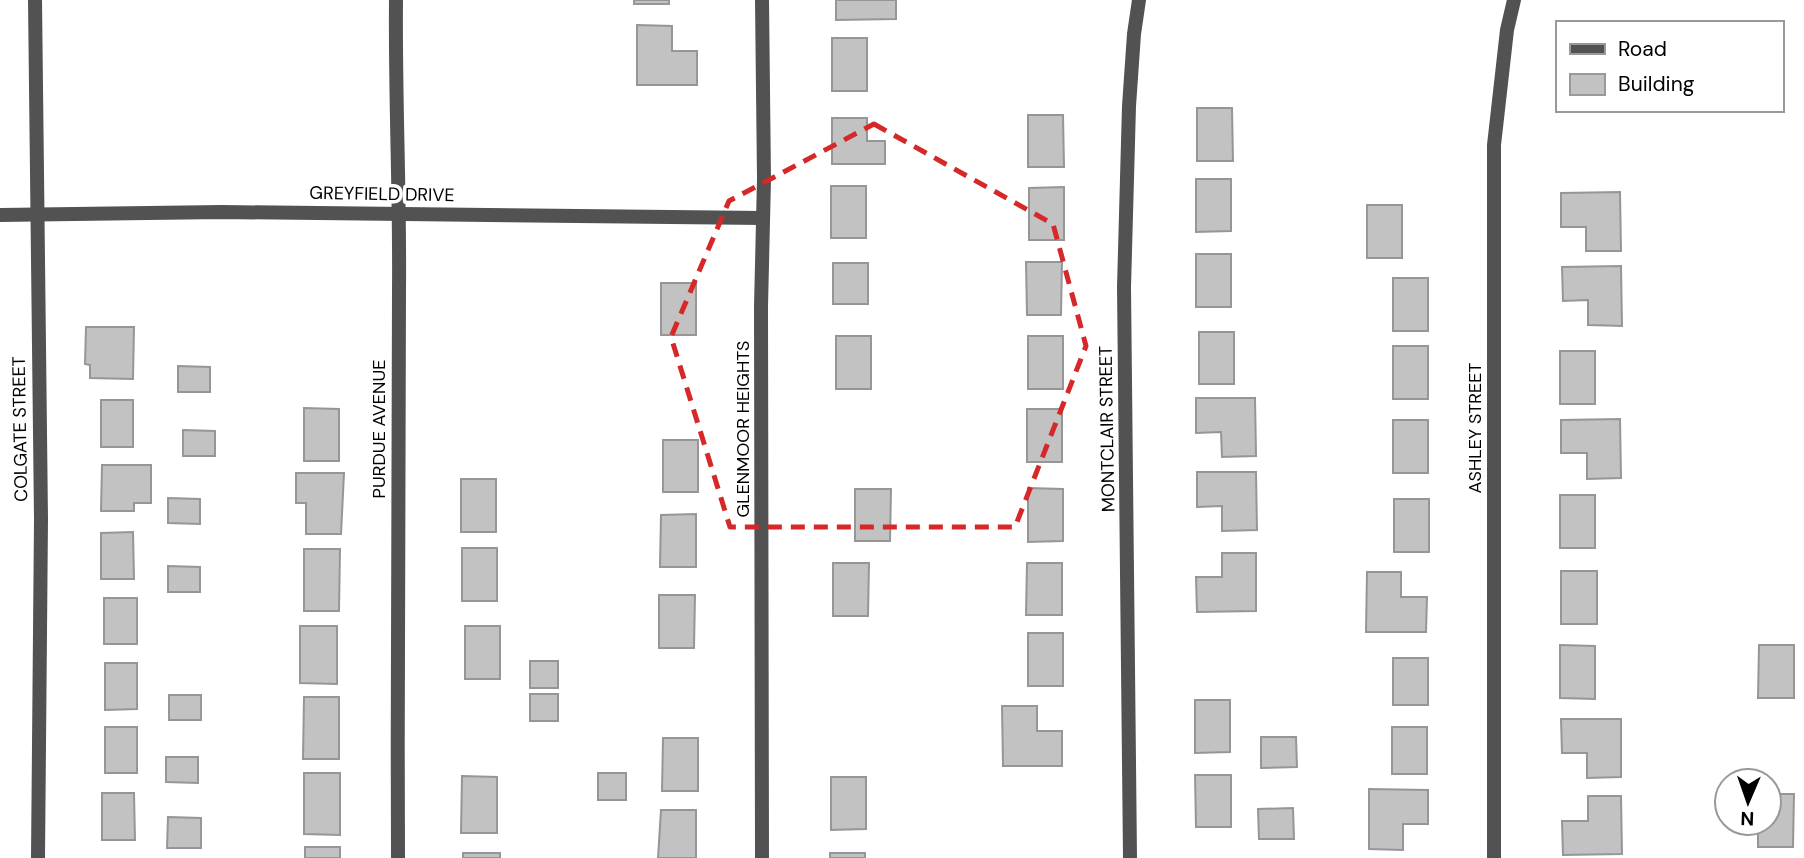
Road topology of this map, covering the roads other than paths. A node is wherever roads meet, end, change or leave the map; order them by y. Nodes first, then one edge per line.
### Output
1 (35, 0) edge
2 (396, 0) edge
3 (762, 0) edge
4 (1139, 0) edge
5 (1514, 0) edge
6 (398, 214) junction
7 (0, 215) edge
8 (37, 215) junction
9 (763, 218) junction
10 (38, 858) edge
11 (398, 858) edge
12 (762, 858) edge
13 (1130, 858) edge
14 (1494, 858) edge

1 - 8 street, COLGATE STREET
2 - 6 street, PURDUE AVENUE
3 - 9 street, GLENMOOR HEIGHTS
4 - 13 street, MONTCLAIR STREET
5 - 14 street, ASHLEY STREET
6 - 8 street, GREYFIELD DRIVE
6 - 9 street, GREYFIELD DRIVE
6 - 11 street, PURDUE AVENUE
7 - 8 street, GREYFIELD DRIVE
8 - 10 street, COLGATE STREET
9 - 12 street, GLENMOOR HEIGHTS

